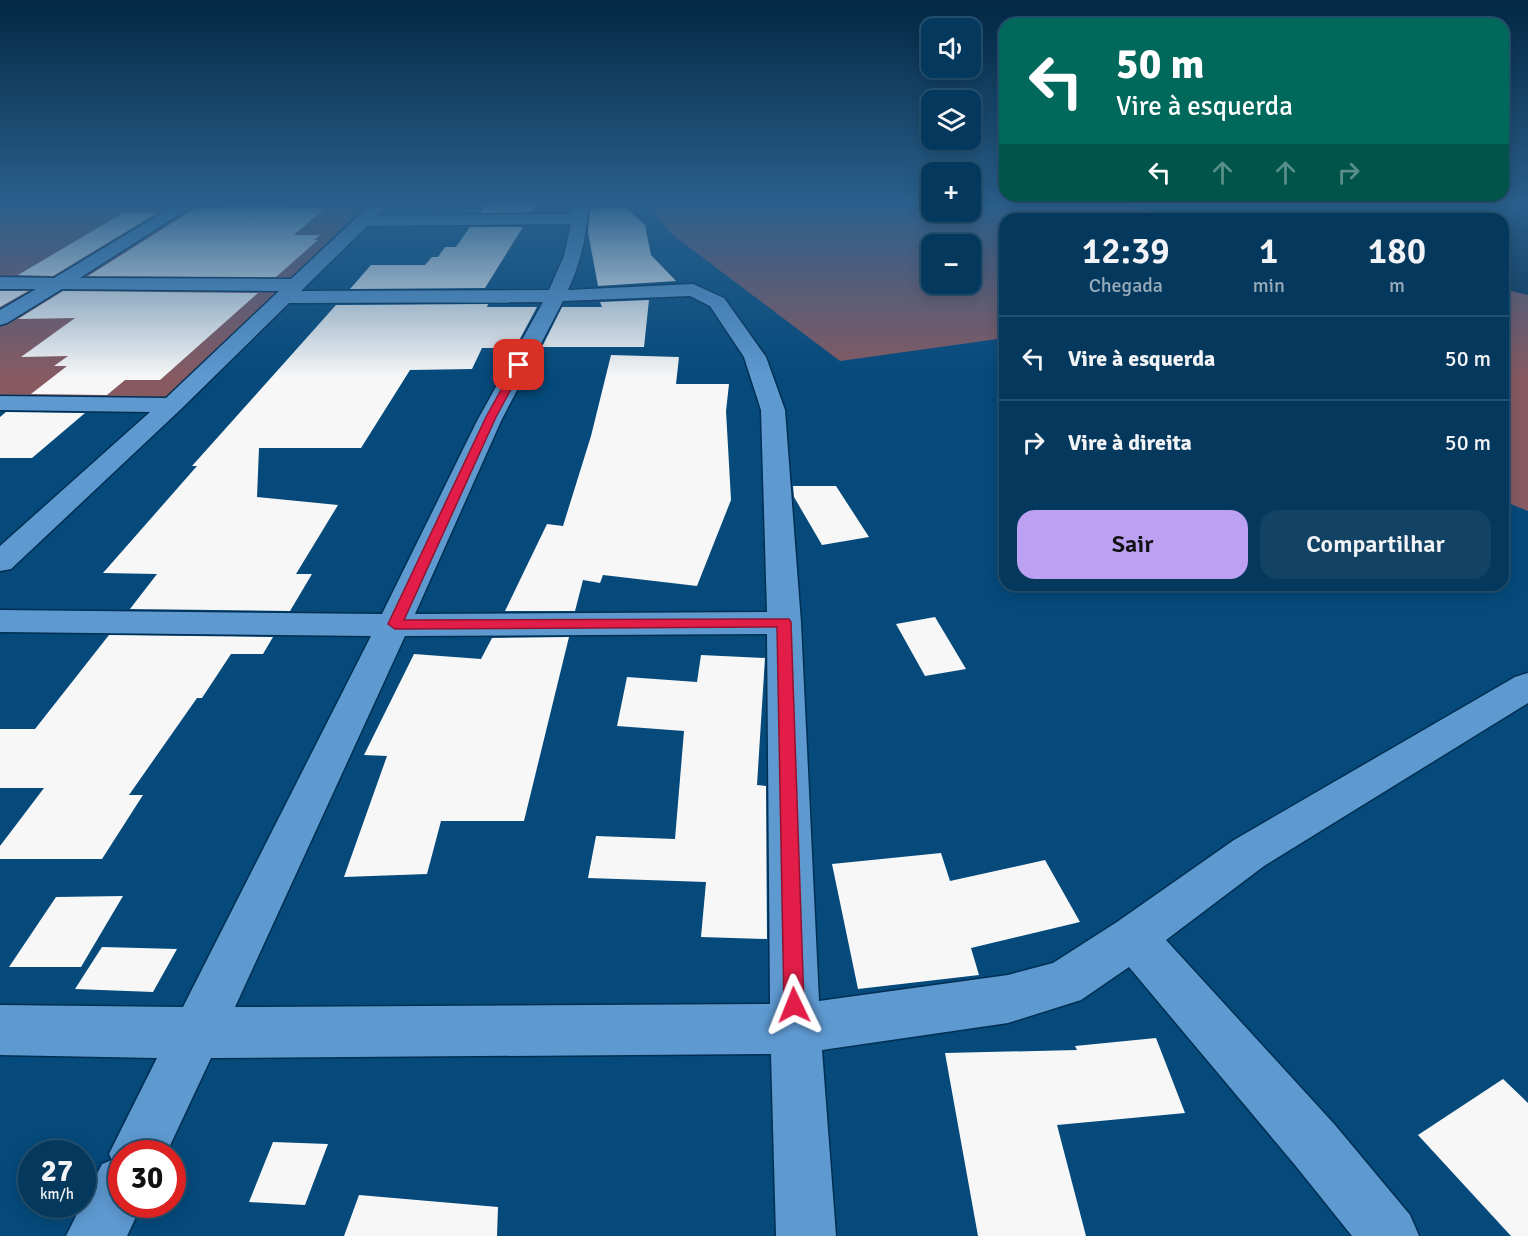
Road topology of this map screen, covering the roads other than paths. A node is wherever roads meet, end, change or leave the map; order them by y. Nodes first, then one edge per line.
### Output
1 (90, 263) edge
2 (320, 263) edge
3 (569, 263) edge
4 (58, 282) junction
5 (0, 283) edge
6 (290, 291) junction
7 (555, 296) junction
8 (0, 319) edge
9 (0, 403) edge
10 (172, 405) junction
11 (0, 562) edge
12 (0, 621) edge
13 (784, 622) junction
14 (395, 624) junction
15 (1528, 686) edge
16 (1133, 937) junction
17 (795, 1029) junction
18 (0, 1030) edge
19 (197, 1033) junction
20 (144, 1140) edge
21 (108, 1212) edge
22 (96, 1236) edge
23 (806, 1236) edge
24 (1389, 1236) edge

1 - 4 street
2 - 6 street
3 - 7 street
4 - 5 street
4 - 6 street
4 - 8 street
6 - 7 street
6 - 10 street
7 - 13 street
7 - 14 street
9 - 10 street
10 - 11 street
12 - 14 street
13 - 14 street
13 - 17 street
14 - 19 street
15 - 16 street
16 - 17 street
16 - 24 street
17 - 19 street
17 - 23 street
18 - 19 street
19 - 20 street
21 - 22 street

